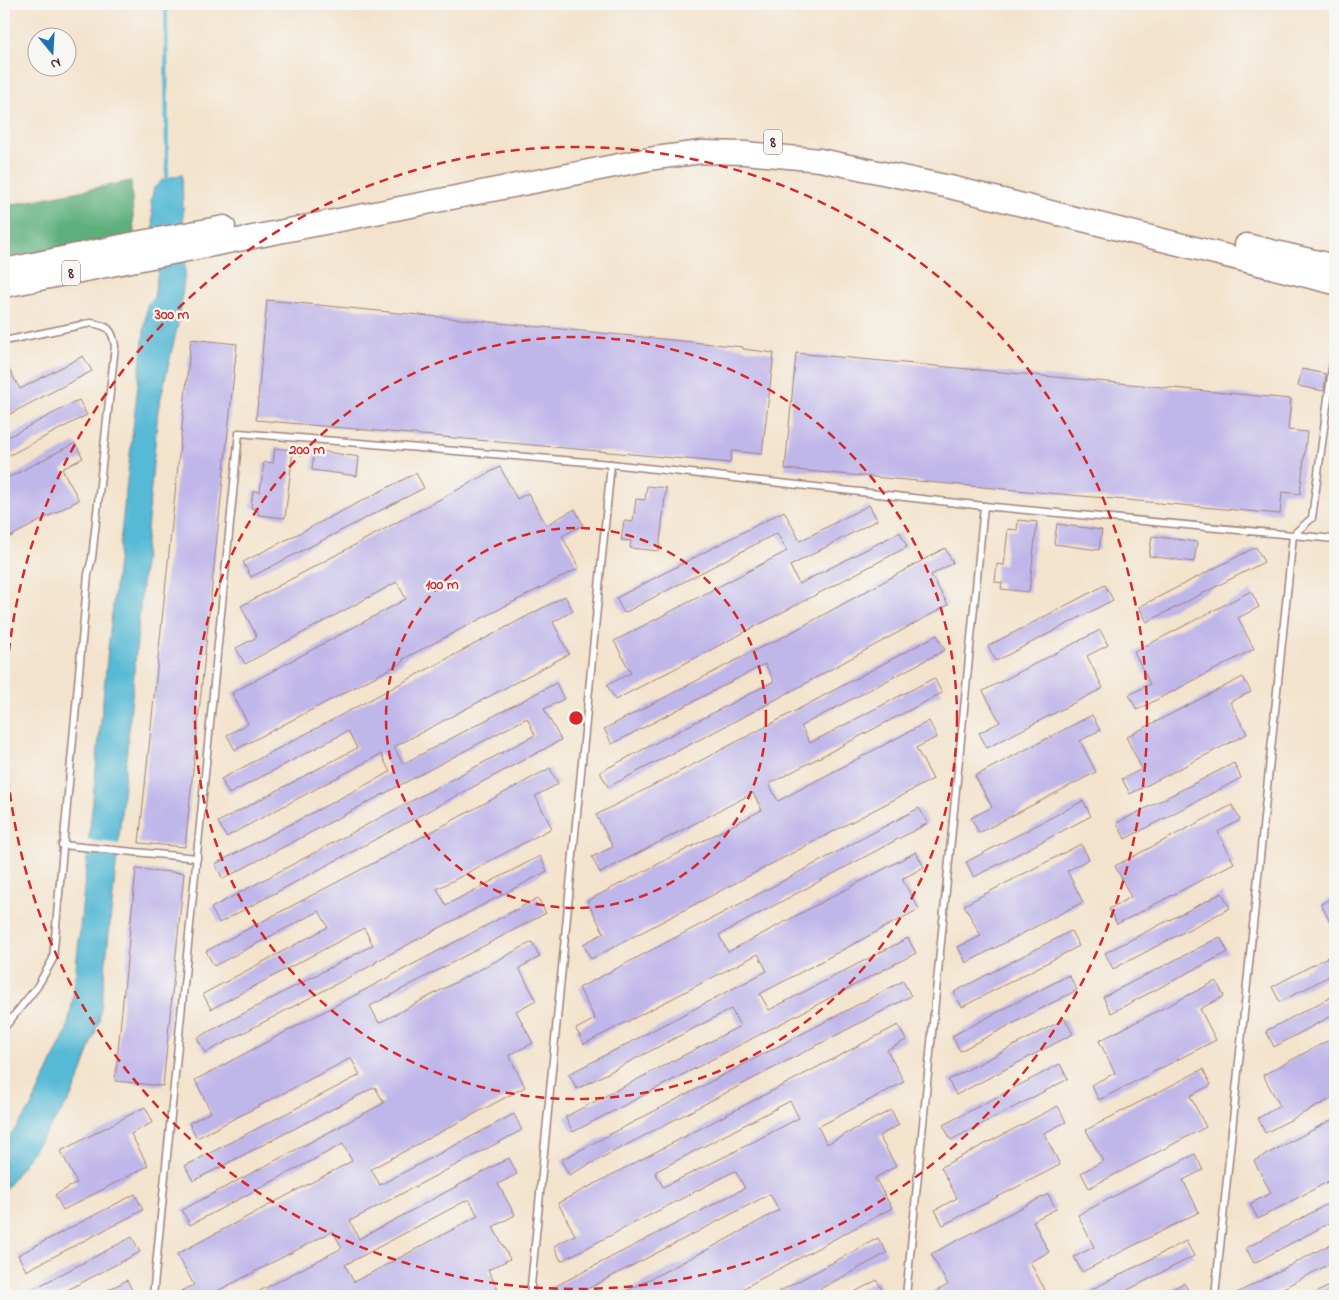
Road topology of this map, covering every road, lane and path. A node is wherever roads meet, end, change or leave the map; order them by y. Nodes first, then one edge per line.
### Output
1 (207, 238) junction
2 (137, 251) junction
3 (1335, 266) edge
4 (4, 270) edge
5 (1335, 283) edge
6 (4, 286) edge
7 (4, 341) edge
8 (1335, 346) edge
9 (611, 464) junction
10 (984, 506) junction
11 (1293, 535) junction
12 (1335, 539) edge
13 (62, 845) junction
14 (196, 858) junction
15 (4, 1028) edge
16 (153, 1296) edge
17 (530, 1296) edge
18 (906, 1296) edge
19 (1215, 1296) edge

1 - 2 highway, 8
1 - 3 highway, 8
1 - 5 highway, 8
2 - 4 highway, 8
2 - 6 highway, 8
7 - 13 lane
8 - 11 lane
9 - 10 lane
9 - 14 lane
9 - 17 lane
10 - 11 lane
10 - 18 lane
11 - 12 lane
11 - 19 lane
13 - 14 lane
13 - 15 lane
14 - 16 lane

